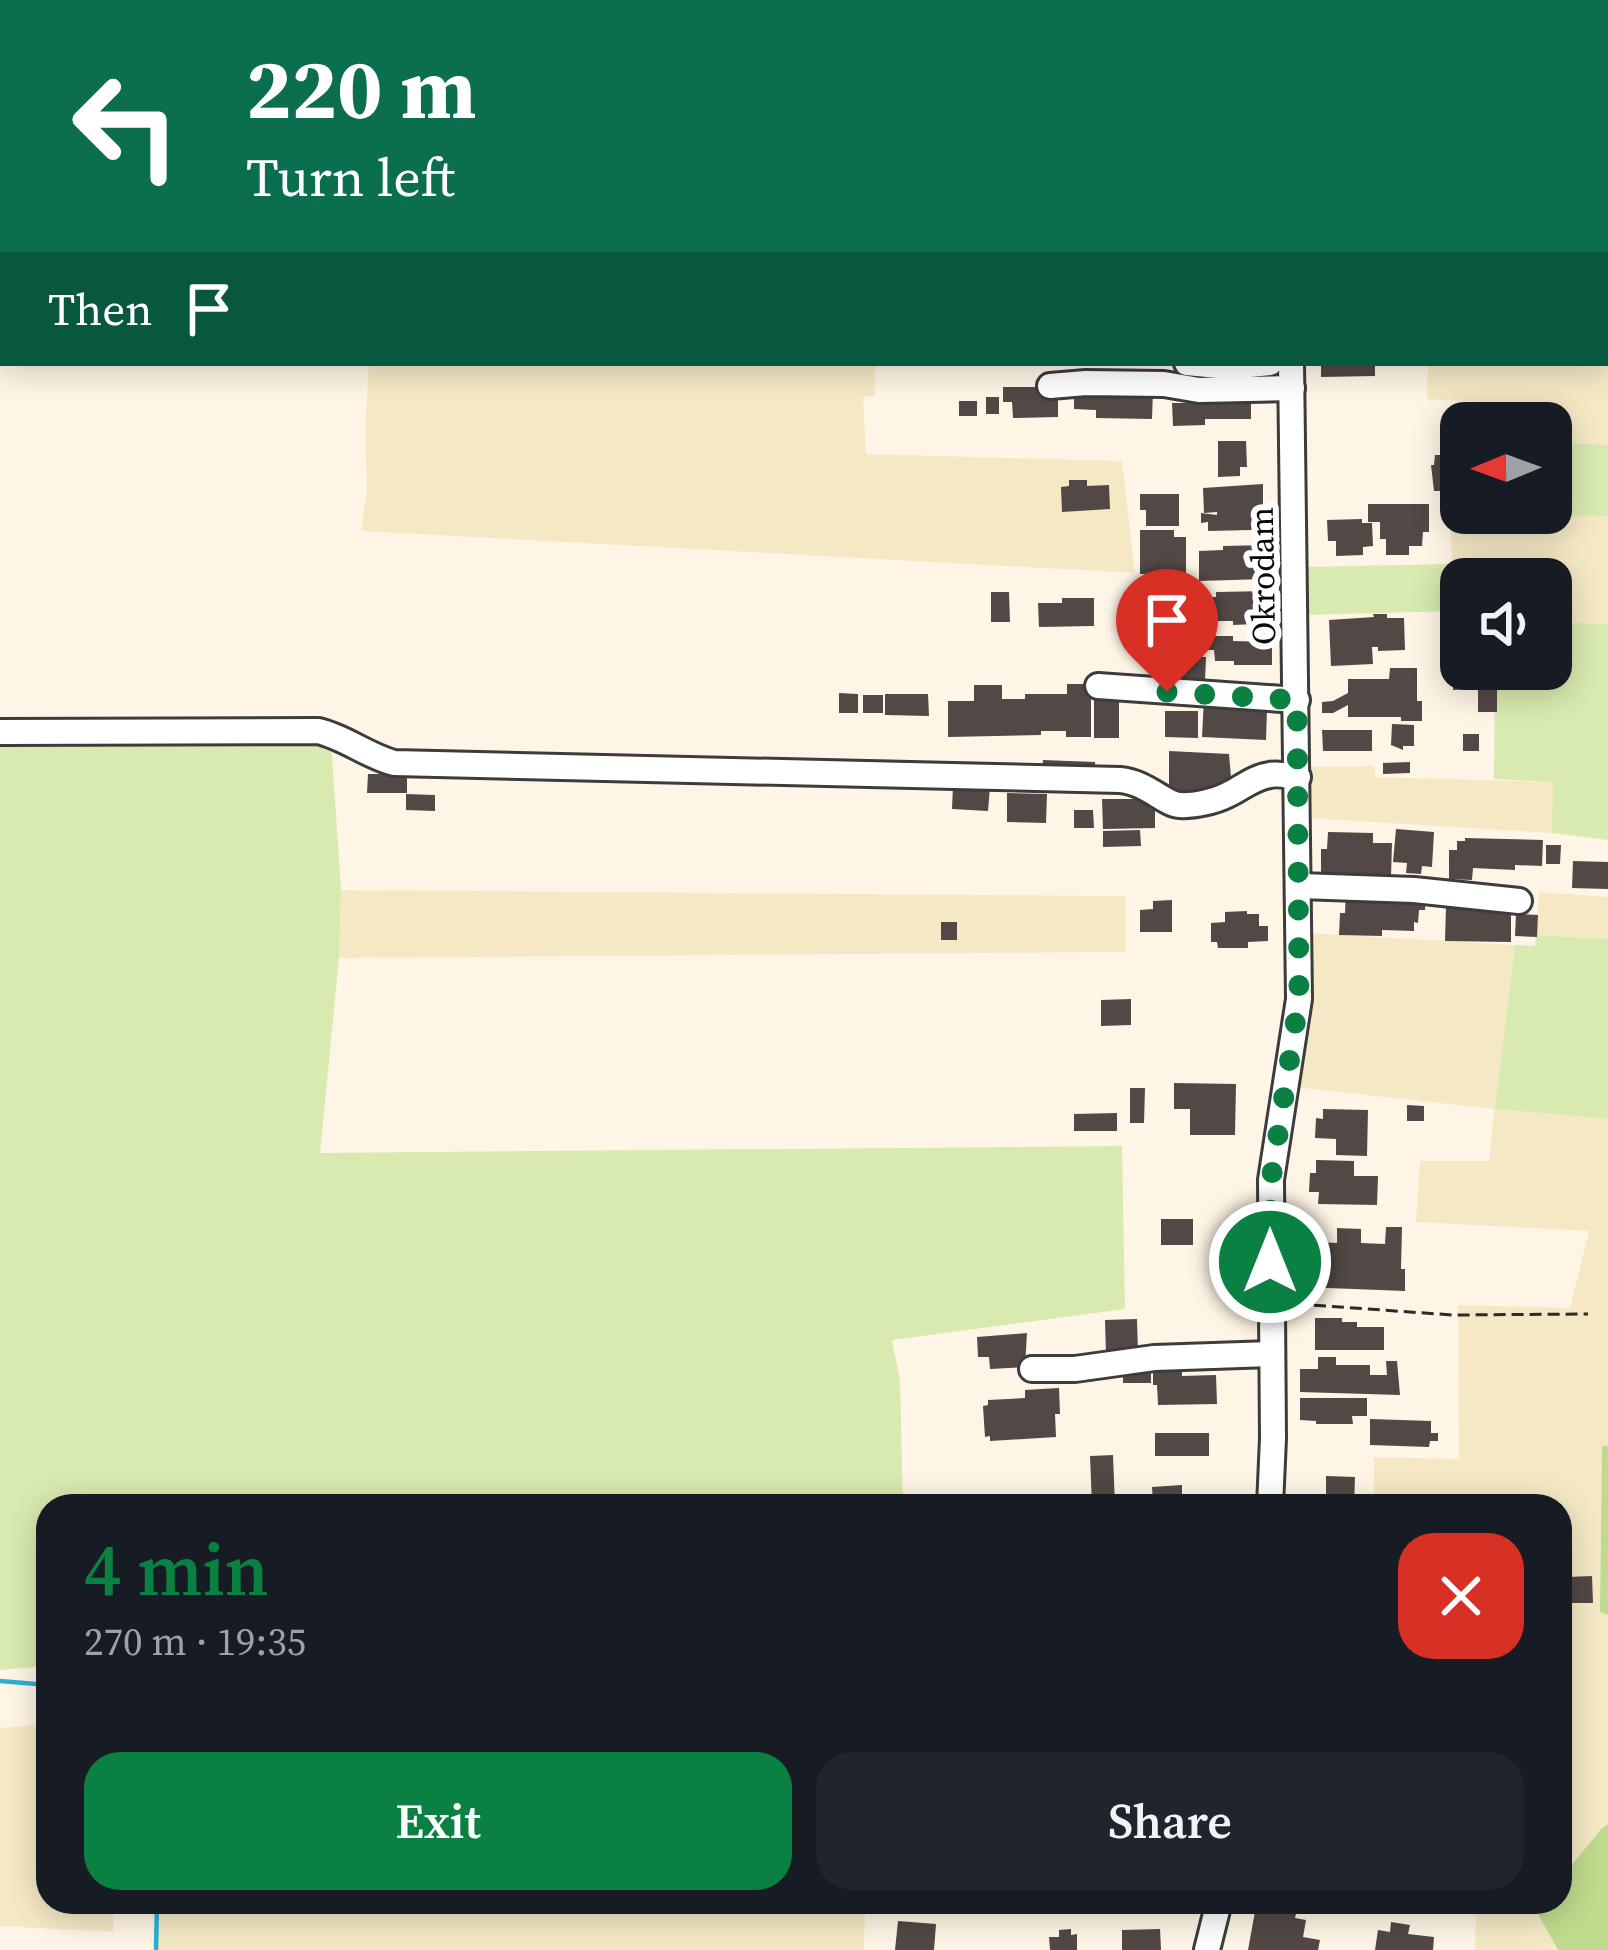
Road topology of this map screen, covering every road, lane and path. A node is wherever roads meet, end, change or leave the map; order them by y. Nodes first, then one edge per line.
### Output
1 (1291, 376) edge
2 (1050, 386) dead end
3 (1098, 686) dead end
4 (1297, 700) junction
5 (0, 733) edge
6 (1298, 777) junction
7 (1300, 886) junction
8 (1519, 901) dead end
9 (1270, 1303) junction
10 (1588, 1314) dead end
11 (1271, 1354) junction
12 (1032, 1369) dead end
13 (1271, 1494) edge
14 (1216, 1914) edge
15 (1207, 1950) edge

1 - 2 street
1 - 4 street, Okrodam
3 - 4 street
4 - 6 street, Okrodam
5 - 6 street
6 - 7 street, Okrodam
7 - 8 street
7 - 9 street, Okrodam
9 - 10 path
9 - 11 street, Okrodam
11 - 12 street
11 - 13 street, Okrodam
14 - 15 street

